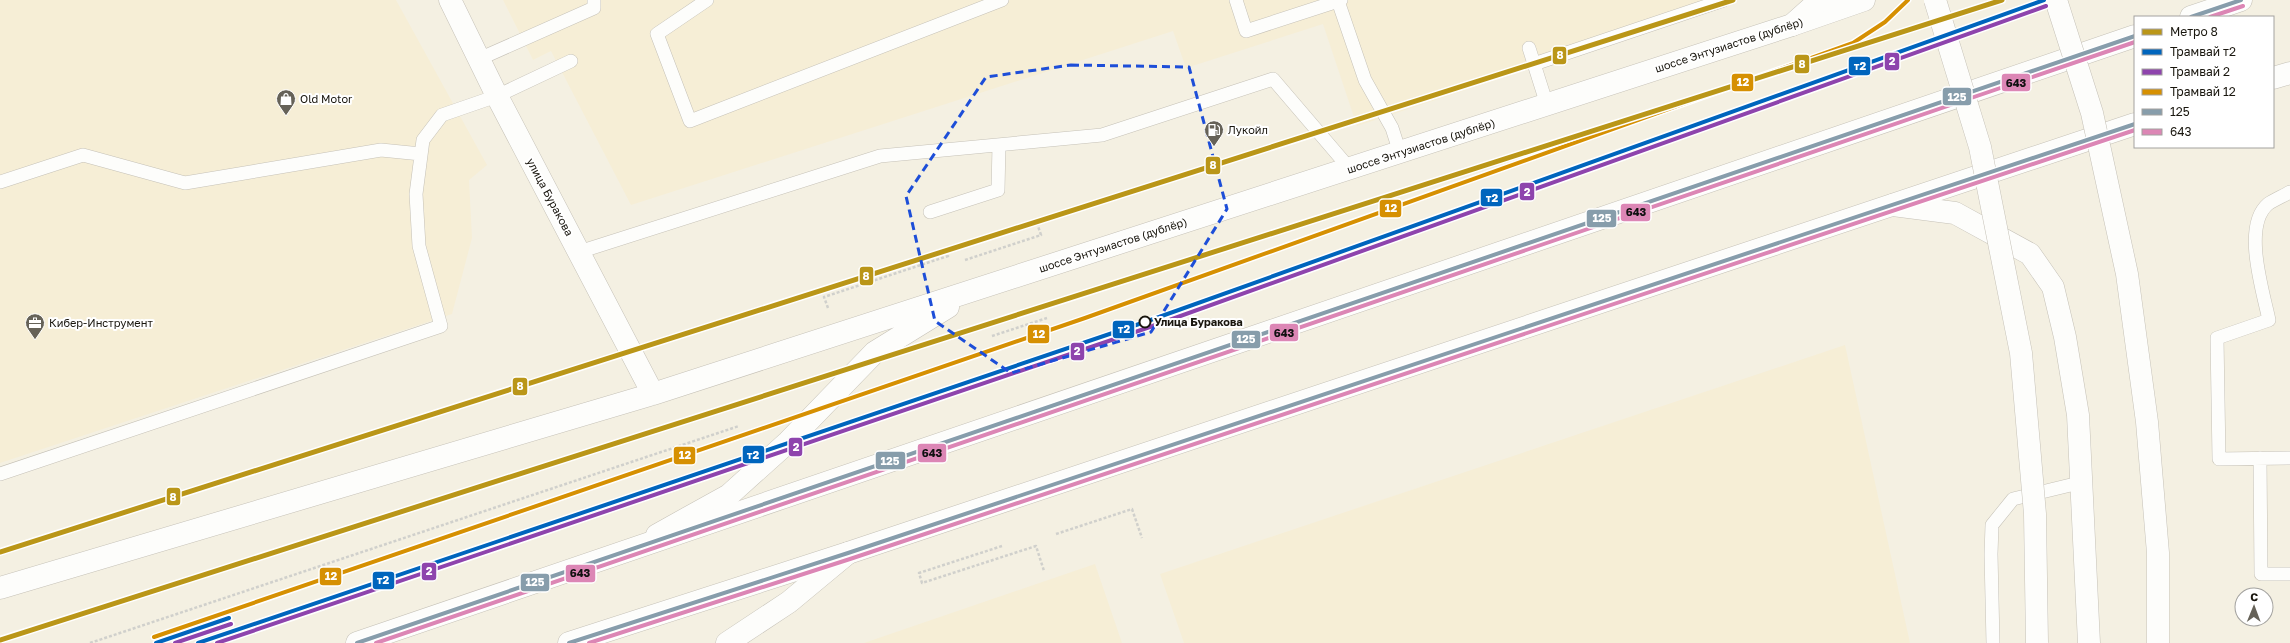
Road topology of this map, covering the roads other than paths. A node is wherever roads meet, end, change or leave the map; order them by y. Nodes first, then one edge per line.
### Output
1 (450, 0) edge
2 (594, 0) edge
3 (707, 0) edge
4 (1002, 0) edge
5 (1236, 0) edge
6 (1724, 0) edge
7 (1820, 0) edge
8 (1864, 0) edge
9 (1934, 0) edge
10 (2056, 0) edge
11 (1340, 1) edge
12 (2233, 1) edge
13 (2194, 16) edge
14 (1792, 25) junction
15 (2134, 36) edge
16 (1529, 48) dead end
17 (478, 59) junction
18 (571, 61) dead end
19 (1534, 64) junction
20 (2290, 73) edge
21 (2274, 78) edge
22 (497, 96) junction
23 (1547, 105) junction
24 (2134, 124) edge
25 (999, 144) junction
26 (1400, 153) junction
27 (421, 154) junction
28 (1350, 169) junction
29 (0, 182) edge
30 (2290, 192) edge
31 (1892, 205) junction
32 (930, 212) dead end
33 (579, 252) junction
34 (977, 289) junction
35 (653, 394) junction
36 (2260, 458) junction
37 (2290, 458) edge
38 (0, 474) edge
39 (2082, 482) junction
40 (630, 549) junction
41 (848, 553) junction
42 (2290, 574) edge
43 (0, 588) edge
44 (357, 643) edge
45 (569, 643) edge
46 (727, 643) edge
47 (1993, 643) edge
48 (2037, 643) edge
49 (2089, 643) edge
50 (2158, 643) edge

1 - 17 main road, улица Буракова
2 - 17 lane
3 - 4 lane
5 - 11 lane
6 - 19 lane
7 - 14 main road
8 - 14 main road, шоссе Энтузиастов (дублёр)
9 - 48 main road, bridge
10 - 50 main road, bridge
11 - 26 lane
12 - 13 main road
14 - 23 main road, шоссе Энтузиастов (дублёр)
15 - 40 main road
16 - 19 lane
17 - 22 main road, улица Буракова
18 - 22 lane
19 - 23 lane
20 - 21 main road
22 - 27 lane
22 - 33 main road, улица Буракова
23 - 26 main road, шоссе Энтузиастов (дублёр)
24 - 31 main road
25 - 28 lane
25 - 32 lane
25 - 33 lane
26 - 28 main road, шоссе Энтузиастов (дублёр)
27 - 29 lane
27 - 38 lane
28 - 34 main road, шоссе Энтузиастов (дублёр)
30 - 36 lane
31 - 39 main road
31 - 41 main road
33 - 35 main road, улица Буракова
34 - 35 main road
34 - 40 main road
35 - 43 main road
36 - 37 lane
36 - 42 lane
39 - 47 lane
39 - 49 main road
40 - 44 main road
41 - 45 main road
41 - 46 main road

